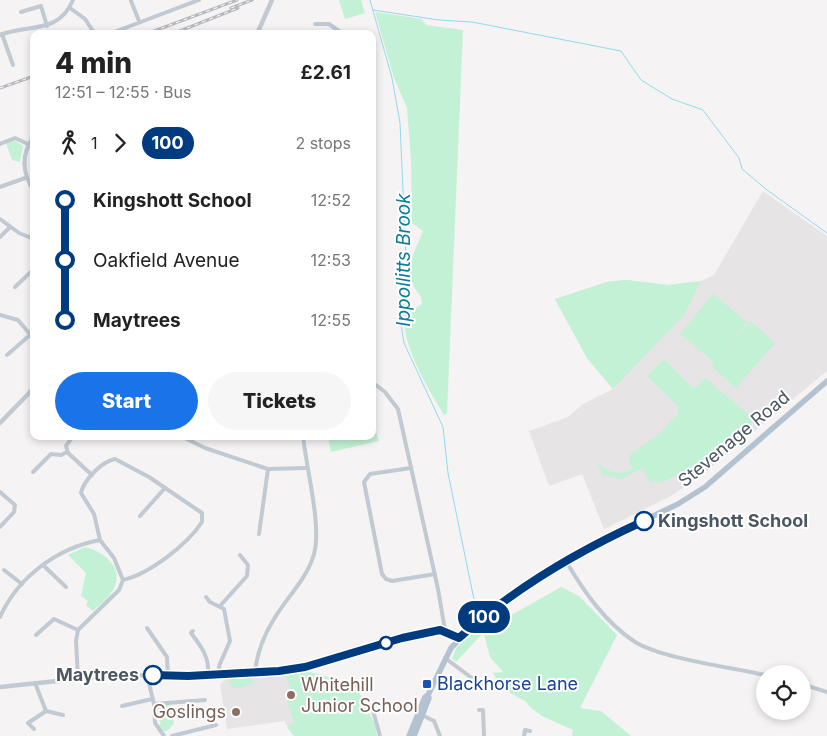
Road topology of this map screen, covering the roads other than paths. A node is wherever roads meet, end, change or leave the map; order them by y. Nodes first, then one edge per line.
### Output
1 (73, 0) edge
2 (199, 0) edge
3 (272, 0) edge
4 (131, 1) edge
5 (189, 2) edge
6 (70, 8) junction
7 (21, 12) dead end
8 (139, 21) junction
9 (315, 24) dead end
10 (47, 26) junction
11 (92, 30) edge
12 (118, 30) edge
13 (259, 30) edge
14 (337, 30) edge
15 (1, 34) edge
16 (14, 65) dead end
17 (30, 141) edge
18 (0, 144) edge
19 (28, 144) junction
20 (25, 178) junction
21 (30, 185) edge
22 (0, 187) edge
23 (0, 219) edge
24 (10, 227) junction
25 (0, 237) edge
26 (30, 237) edge
27 (30, 273) edge
28 (15, 287) dead end
29 (0, 315) edge
30 (30, 335) joint
31 (7, 355) dead end
32 (827, 381) edge
33 (376, 385) edge
34 (30, 392) edge
35 (0, 423) edge
36 (70, 440) edge
37 (189, 440) edge
38 (303, 440) edge
39 (67, 452) junction
40 (35, 461) dead end
41 (40, 464) junction
42 (306, 468) junction
43 (411, 468) junction
44 (268, 469) junction
45 (33, 472) dead end
46 (92, 475) junction
47 (165, 488) junction
48 (0, 492) edge
49 (140, 516) dead end
50 (0, 527) edge
51 (259, 534) dead end
52 (100, 540) junction
53 (240, 555) dead end
54 (566, 562) junction
55 (43, 565) junction
56 (4, 570) dead end
57 (435, 574) junction
58 (122, 580) junction
59 (22, 584) junction
60 (66, 587) dead end
61 (206, 597) dead end
62 (220, 606) junction
63 (0, 617) edge
64 (147, 628) dead end
65 (78, 630) junction
66 (445, 630) junction
67 (191, 633) dead end
68 (36, 635) dead end
69 (459, 638) junction
70 (445, 658) junction
71 (255, 672) junction
72 (756, 672) edge
73 (208, 674) junction
74 (220, 674) junction
75 (147, 675) junction
76 (168, 676) junction
77 (78, 678) junction
78 (35, 682) junction
79 (480, 684) dead end
80 (0, 687) edge
81 (811, 687) edge
82 (827, 692) edge
83 (152, 699) junction
84 (205, 700) dead end
85 (154, 704) junction
86 (122, 706) dead end
87 (372, 707) dead end
88 (483, 709) dead end
89 (46, 711) junction
90 (421, 714) junction
91 (63, 715) dead end
92 (216, 725) dead end
93 (34, 729) dead end
94 (525, 730) dead end
95 (164, 736) edge
96 (172, 736) edge
97 (380, 736) edge
98 (409, 736) edge
99 (414, 736) edge
100 (440, 736) edge
101 (484, 736) edge
102 (524, 736) edge

1 - 6 street
2 - 5 street
3 - 13 street
4 - 8 street
5 - 8 street
6 - 10 street
6 - 11 street
7 - 10 street
8 - 12 street
9 - 14 street
10 - 15 street
15 - 16 street
17 - 19 street
18 - 19 street
19 - 20 street
20 - 21 street
20 - 22 street
23 - 24 street
24 - 25 street
24 - 26 street
27 - 28 street
29 - 30 street
30 - 31 street
32 - 54 main road, Stevenage Road
33 - 43 street
34 - 35 street
36 - 39 street
37 - 44 street
38 - 42 street
39 - 41 street
39 - 46 street
40 - 41 street
41 - 45 street
42 - 44 street
42 - 71 street
43 - 57 street
43 - 57 street
44 - 51 street
46 - 47 street
46 - 52 street
47 - 49 street
47 - 58 street
48 - 50 street
52 - 55 street
52 - 58 street
53 - 62 street
54 - 69 main road, Stevenage Road
54 - 72 street
55 - 59 street
55 - 60 street
56 - 59 street
57 - 66 street
58 - 65 street
59 - 63 street
61 - 62 street
62 - 74 street
64 - 76 street
65 - 68 street
65 - 77 street
66 - 69 street
66 - 71 street
67 - 73 street
69 - 70 main road, Stevenage Road
70 - 79 street
70 - 90 main road, Stevenage Road
71 - 74 street
73 - 74 street
73 - 76 street
75 - 76 street
75 - 77 street
75 - 83 street
77 - 78 street
78 - 80 street
78 - 89 street
81 - 82 street
83 - 85 street
83 - 86 street
84 - 85 street
85 - 95 street
87 - 97 street
88 - 101 street
89 - 91 street
89 - 93 street
90 - 98 main road, Stevenage Road
90 - 99 main road, Stevenage Road
90 - 100 street
92 - 96 street
94 - 102 street

